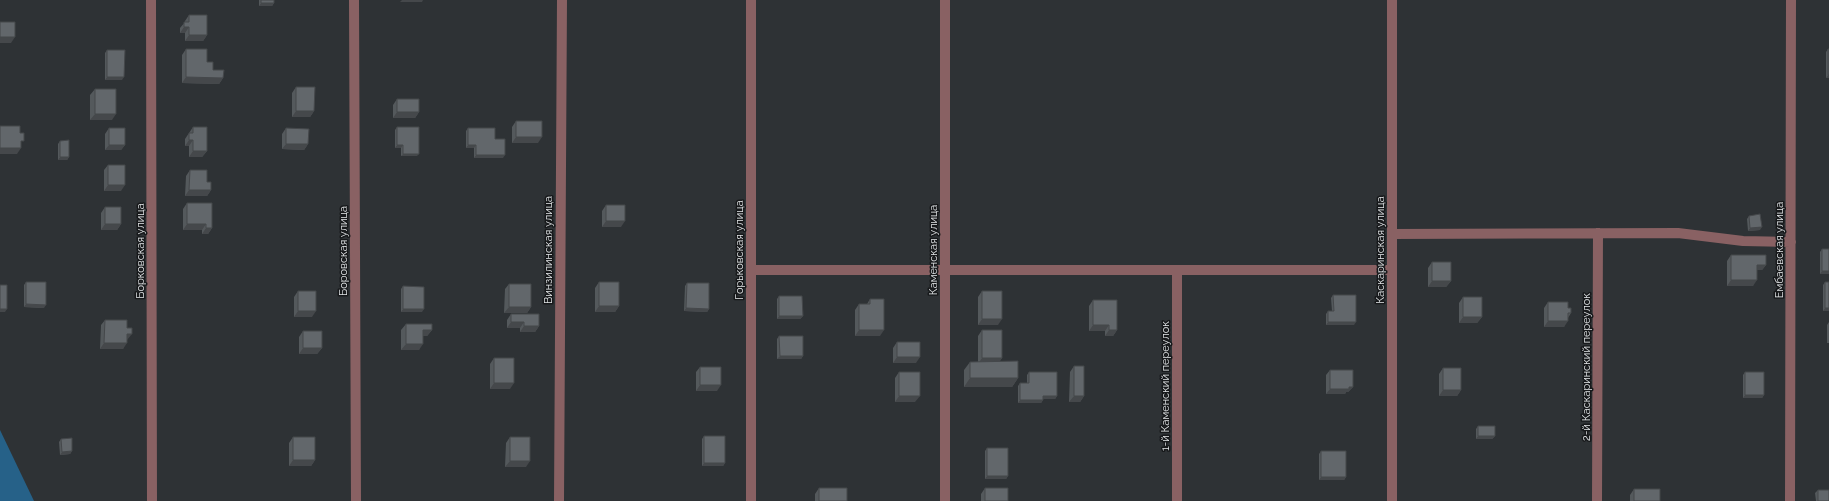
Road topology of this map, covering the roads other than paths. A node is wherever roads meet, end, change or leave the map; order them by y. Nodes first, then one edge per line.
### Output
1 (151, 0) edge
2 (354, 0) edge
3 (562, 0) edge
4 (751, 0) edge
5 (945, 0) edge
6 (1392, 0) edge
7 (1791, 0) edge
8 (1598, 233) junction
9 (1392, 234) junction
10 (1791, 242) junction
11 (751, 270) junction
12 (945, 270) junction
13 (1177, 270) junction
14 (1392, 270) junction
15 (152, 501) edge
16 (356, 501) edge
17 (559, 501) edge
18 (751, 501) edge
19 (945, 501) edge
20 (1177, 501) edge
21 (1392, 501) edge
22 (1597, 501) edge
23 (1790, 501) edge

1 - 15 street, Борковская улица
2 - 16 street, Боровская улица
3 - 17 street, Винзилинская улица
4 - 11 street, Горьковская улица
5 - 12 street, Каменская улица
6 - 9 street, Каскаринская улица
7 - 10 street, Ембаевская улица
8 - 9 street
8 - 10 street
8 - 22 street, 2-й Каскаринский переулок
9 - 14 street, Каскаринская улица
10 - 23 street, Ембаевская улица
11 - 12 street
11 - 18 street, Горьковская улица
12 - 13 street
12 - 19 street, Каменская улица
13 - 14 street
13 - 20 street, 1-й Каменский переулок
14 - 21 street, Каскаринская улица

